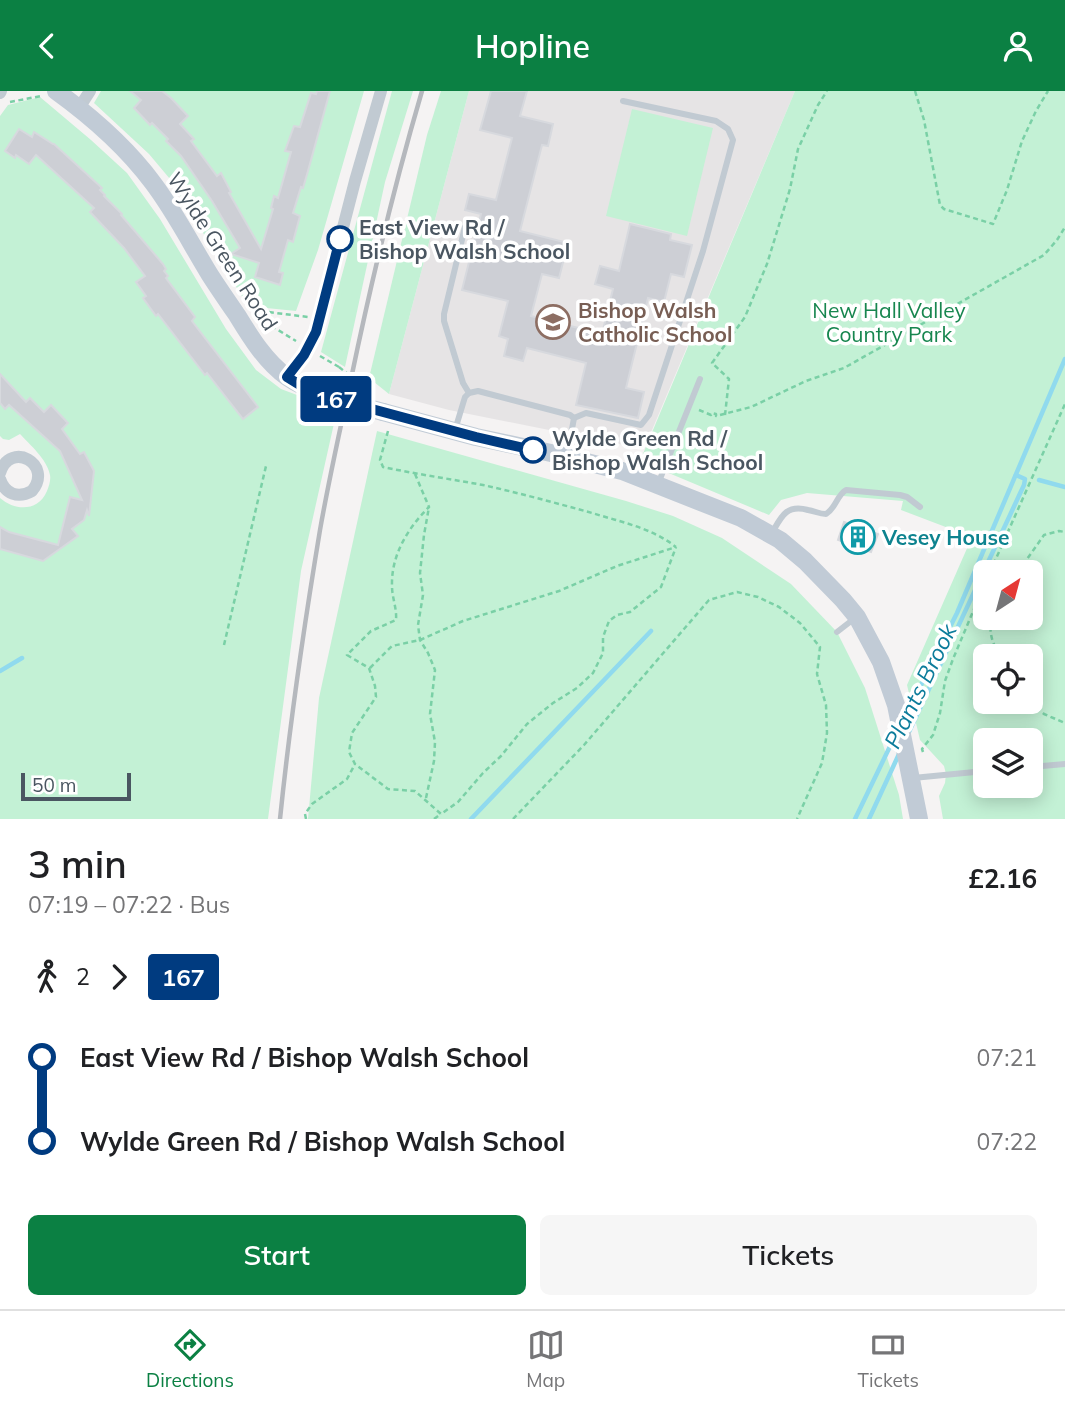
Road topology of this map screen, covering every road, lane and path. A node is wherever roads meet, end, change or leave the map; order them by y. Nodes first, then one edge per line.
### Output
1 (90, 91) edge
2 (382, 91) edge
3 (827, 91) edge
4 (915, 91) edge
5 (1048, 91) edge
6 (57, 92) edge
7 (623, 101) dead end
8 (0, 104) edge
9 (79, 108) junction
10 (465, 227) dead end
11 (1065, 227) edge
12 (246, 309) dead end
13 (316, 332) junction
14 (302, 337) dead end
15 (287, 377) junction
16 (700, 379) dead end
17 (371, 392) dead end
18 (469, 393) junction
19 (1065, 404) edge
20 (689, 405) junction
21 (725, 415) junction
22 (574, 418) junction
23 (386, 419) junction
24 (455, 432) junction
25 (567, 457) junction
26 (266, 466) dead end
27 (415, 474) junction
28 (658, 484) junction
29 (429, 507) junction
30 (920, 507) dead end
31 (1065, 533) edge
32 (771, 535) junction
33 (676, 547) junction
34 (995, 560) edge
35 (1026, 560) edge
36 (973, 612) edge
37 (857, 617) junction
38 (837, 632) dead end
39 (420, 641) junction
40 (224, 645) dead end
41 (369, 668) junction
42 (1043, 713) edge
43 (1065, 723) edge
44 (355, 764) junction
45 (1065, 764) edge
46 (1043, 766) edge
47 (973, 772) edge
48 (919, 777) junction
49 (425, 799) junction
50 (446, 810) junction
51 (306, 819) edge
52 (435, 819) edge
53 (513, 819) edge
54 (797, 819) edge
55 (919, 819) edge

1 - 9 street
2 - 13 street
3 - 21 path
4 - 5 path
6 - 8 path
6 - 9 street, Wylde Green Road
7 - 22 lane
9 - 15 street, Wylde Green Road
10 - 18 lane
11 - 21 path
12 - 14 path
13 - 15 street
13 - 17 path, bridge
15 - 23 street, Wylde Green Road, bridge
16 - 20 lane
18 - 22 lane
18 - 24 lane
19 - 34 path
20 - 21 path
20 - 28 lane
22 - 25 lane
23 - 24 street, Wylde Green Road
23 - 27 path
24 - 25 street, Wylde Green Road
25 - 28 street, Wylde Green Road
26 - 40 path
27 - 29 path
27 - 33 path
28 - 32 street, Wylde Green Road
29 - 39 path
29 - 41 path
30 - 32 lane
31 - 35 path
32 - 37 street, Wylde Green Road
33 - 39 path
33 - 50 path
36 - 48 path
37 - 38 lane
37 - 48 street, Wylde Green Road
39 - 41 path
39 - 49 path
41 - 44 path
42 - 43 path
44 - 49 path
44 - 51 path
45 - 46 lane
47 - 48 lane
48 - 55 street, Wylde Green Road
49 - 50 path
50 - 52 path
53 - 54 path

